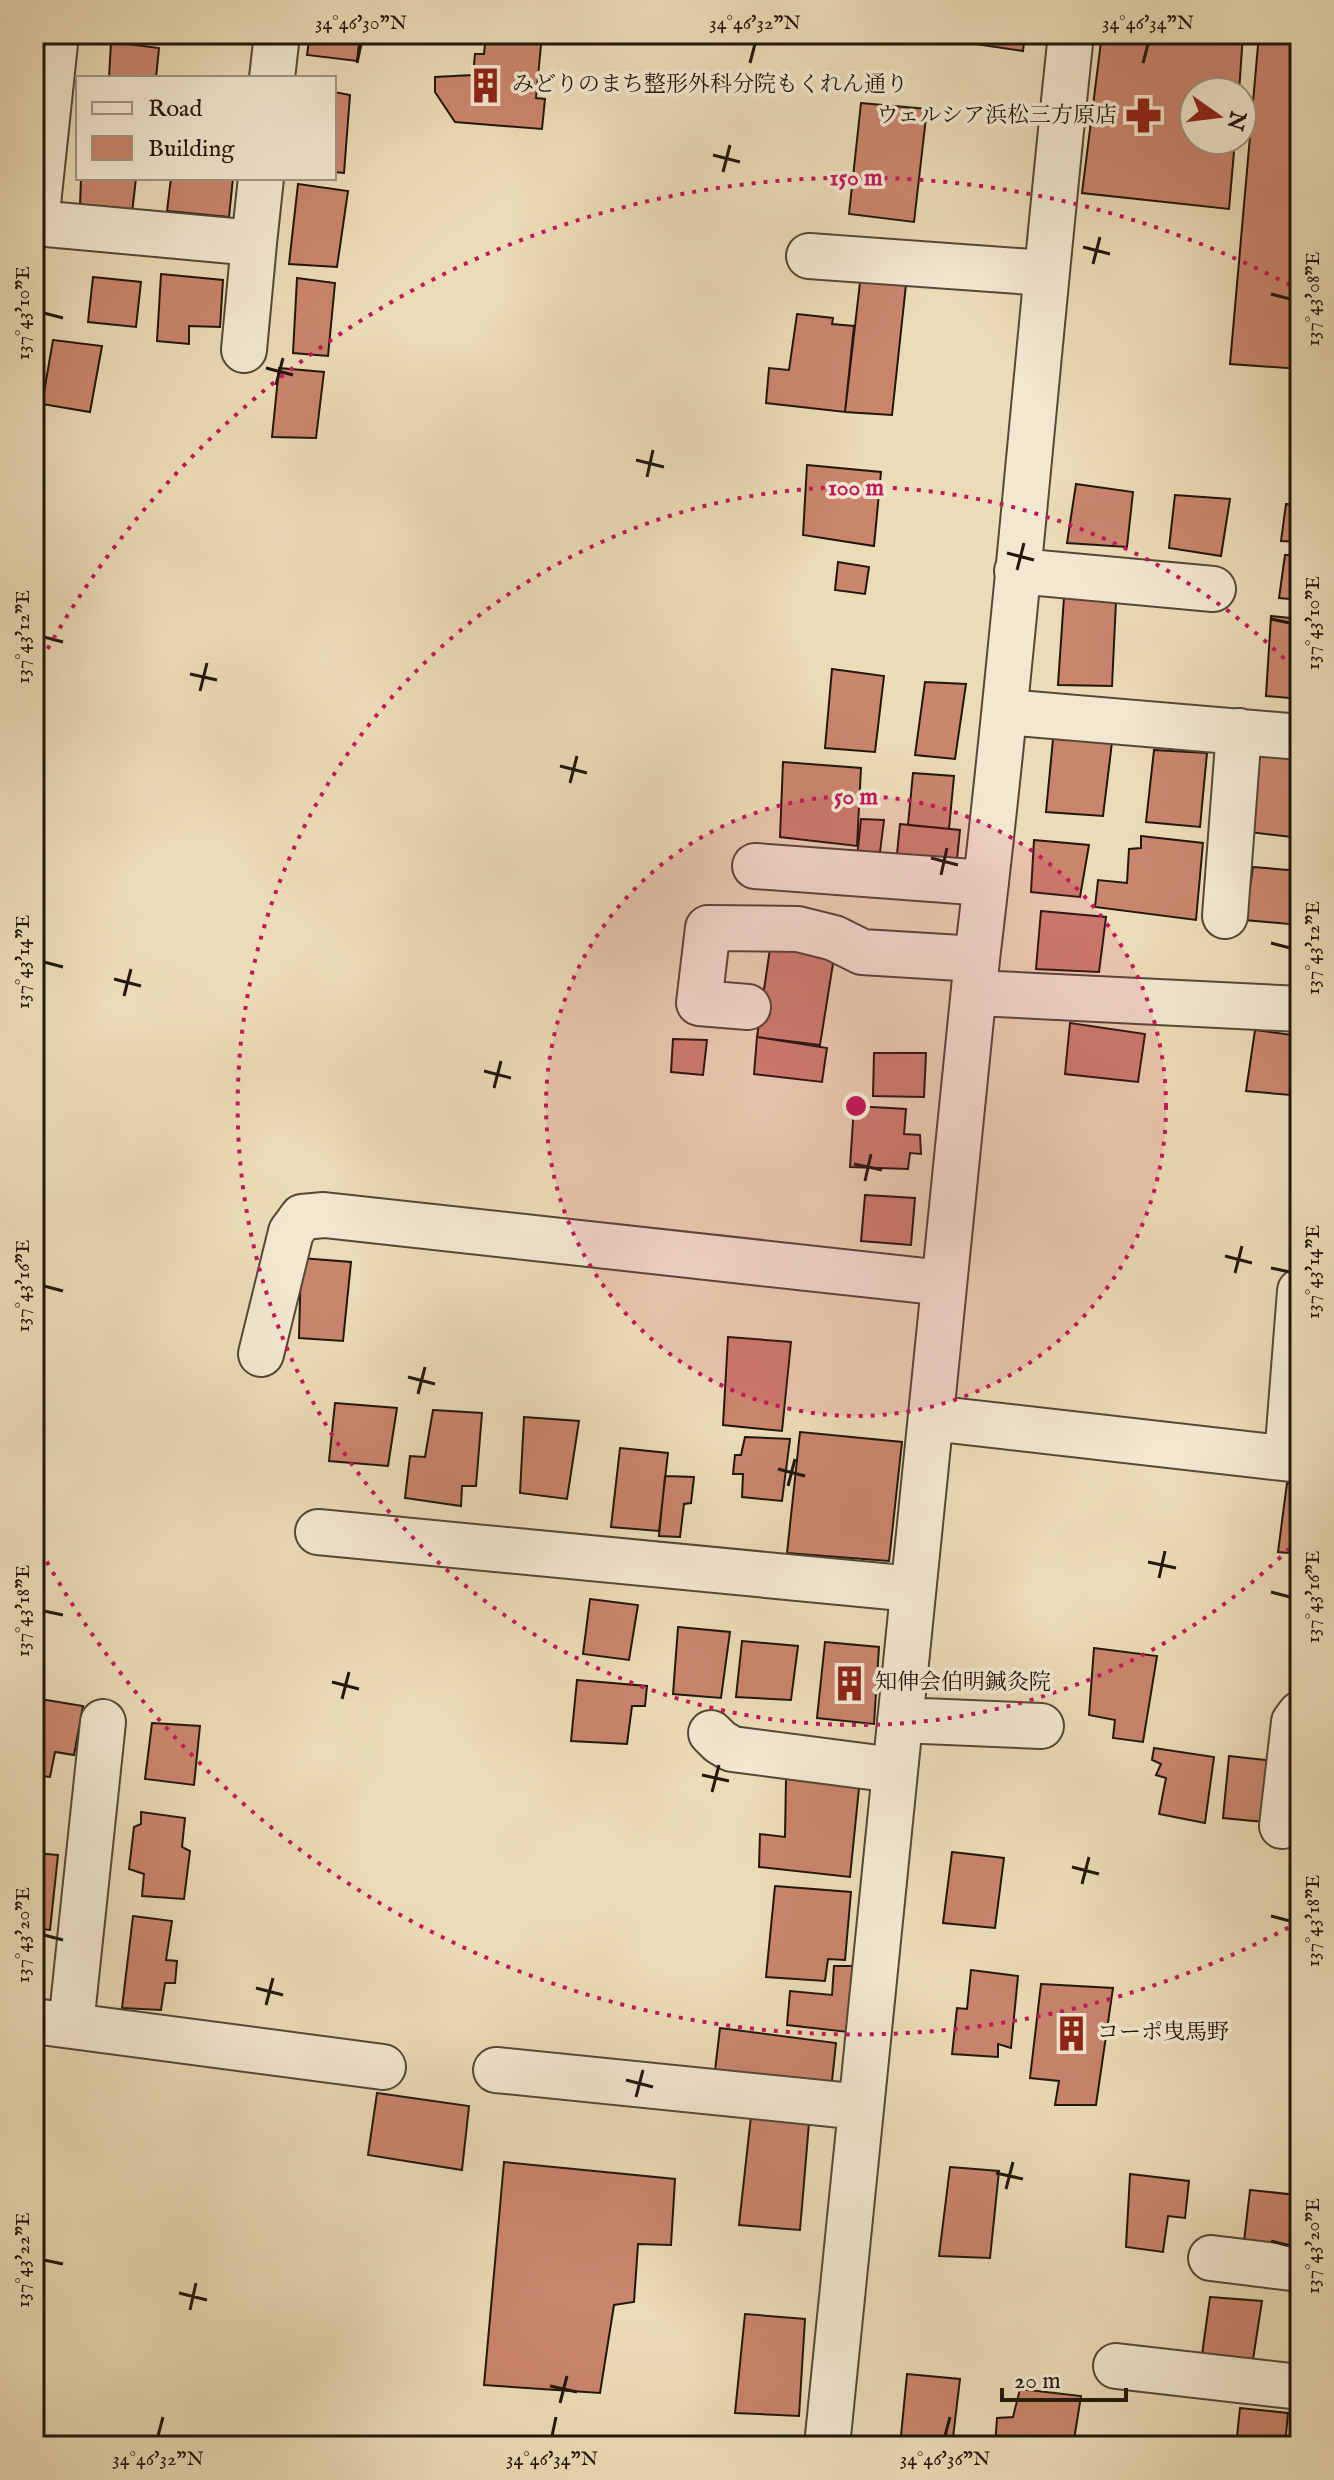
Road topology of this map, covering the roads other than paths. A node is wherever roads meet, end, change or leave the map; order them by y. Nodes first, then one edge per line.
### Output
1 (56, 34) edge
2 (277, 34) edge
3 (1071, 34) edge
4 (272, 76) edge
5 (261, 180) edge
6 (35, 231) edge
7 (254, 243) junction
8 (809, 256) dead end
9 (1045, 273) junction
10 (244, 350) dead end
11 (1017, 571) junction
12 (1213, 589) dead end
13 (1006, 712) junction
14 (1239, 731) junction
15 (1300, 737) edge
16 (755, 866) dead end
17 (986, 883) junction
18 (1225, 916) dead end
19 (976, 976) junction
20 (748, 1007) dead end
21 (1300, 1009) edge
22 (944, 1283) junction
23 (1300, 1291) edge
24 (261, 1354) dead end
25 (931, 1418) junction
26 (1293, 1459) edge
27 (318, 1532) dead end
28 (913, 1589) junction
29 (1300, 1714) edge
30 (900, 1720) junction
31 (103, 1722) dead end
32 (1041, 1726) dead end
33 (711, 1733) dead end
34 (894, 1770) junction
35 (1282, 1826) dead end
36 (53, 2023) edge
37 (383, 2067) dead end
38 (496, 2070) dead end
39 (861, 2107) junction
40 (1211, 2258) dead end
41 (1300, 2269) edge
42 (1116, 2366) dead end
43 (1300, 2387) edge
44 (827, 2446) edge

1 - 6 street
2 - 4 street
3 - 9 street
5 - 7 street
6 - 7 street
7 - 10 street
8 - 9 street
9 - 11 street
11 - 12 street
11 - 13 street
13 - 14 street
13 - 17 street
14 - 15 street
14 - 18 street
16 - 17 street
17 - 19 street
19 - 20 street
19 - 21 street
19 - 22 street
22 - 24 street
22 - 25 street
23 - 26 street
25 - 26 street
25 - 28 street
27 - 28 street
28 - 30 street
29 - 35 street
30 - 32 street
30 - 34 street
31 - 36 street
33 - 34 street
34 - 39 street
36 - 37 street
38 - 39 street
39 - 44 street
40 - 41 street
42 - 43 street

